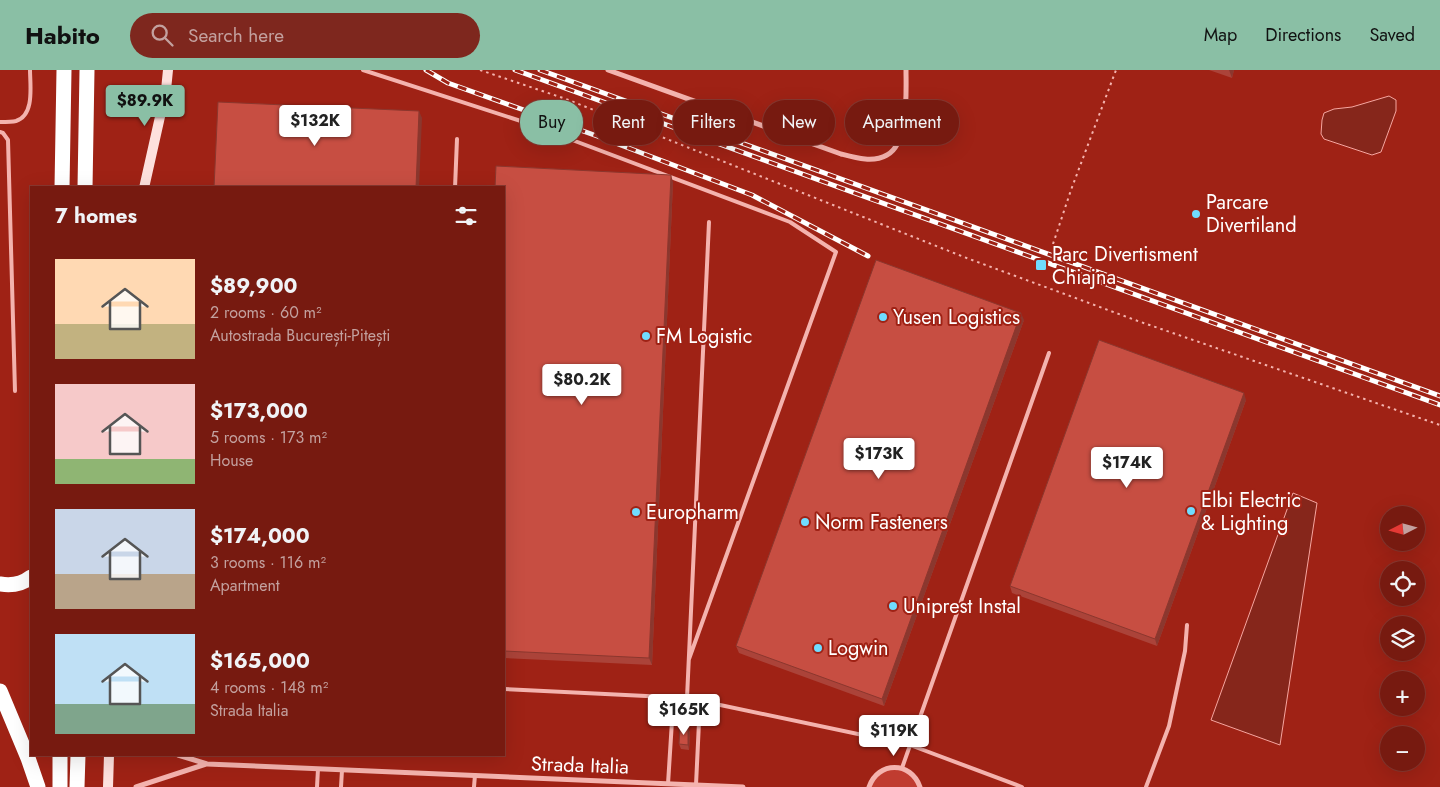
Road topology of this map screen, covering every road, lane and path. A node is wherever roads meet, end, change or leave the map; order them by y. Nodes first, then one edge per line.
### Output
1 (30, 70) edge
2 (64, 70) edge
3 (87, 70) edge
4 (168, 70) edge
5 (363, 70) edge
6 (480, 70) edge
7 (608, 70) edge
8 (906, 70) edge
9 (1116, 70) edge
10 (0, 122) edge
11 (0, 132) edge
12 (458, 139) dead end
13 (61, 186) edge
14 (85, 186) edge
15 (144, 186) edge
16 (455, 186) edge
17 (709, 222) dead end
18 (1053, 244) dead end
19 (1049, 353) dead end
20 (15, 391) dead end
21 (1440, 425) edge
22 (30, 578) edge
23 (0, 584) edge
24 (1186, 624) dead end
25 (689, 660) junction
26 (505, 689) edge
27 (0, 691) edge
28 (687, 698) junction
29 (910, 745) junction
30 (60, 756) edge
31 (78, 756) edge
32 (109, 756) edge
33 (181, 756) edge
34 (206, 764) junction
35 (902, 768) junction
36 (318, 769) junction
37 (342, 770) junction
38 (475, 776) junction
39 (668, 784) junction
40 (696, 785) junction
41 (717, 786) edge
42 (38, 787) edge
43 (60, 787) edge
44 (77, 787) edge
45 (108, 787) edge
46 (136, 787) edge
47 (317, 787) edge
48 (341, 787) edge
49 (474, 787) edge
50 (743, 787) edge
51 (869, 787) edge
52 (920, 787) edge
53 (1022, 787) edge
54 (1146, 787) edge

1 - 10 lane
2 - 13 highway
3 - 14 highway
4 - 15 main road
5 - 25 lane
6 - 21 path
7 - 8 street
9 - 18 path
11 - 20 lane
12 - 16 lane
17 - 25 lane
19 - 29 lane
22 - 23 highway
24 - 54 lane
25 - 28 lane
26 - 28 lane
27 - 42 highway
28 - 29 lane
28 - 39 lane
28 - 40 lane
29 - 35 lane
29 - 53 lane
30 - 43 highway
31 - 44 highway
32 - 45 main road
33 - 34 street, Strada Italia
34 - 36 street, Strada Italia
34 - 46 street, Strada Italia
35 - 51 street
35 - 52 street
36 - 37 street, Strada Italia
36 - 47 lane
37 - 38 street, Strada Italia
37 - 48 lane
38 - 39 street, Strada Italia
38 - 49 lane
39 - 40 street, Strada Italia
40 - 41 street, Strada Italia
41 - 50 street, Strada Italia

